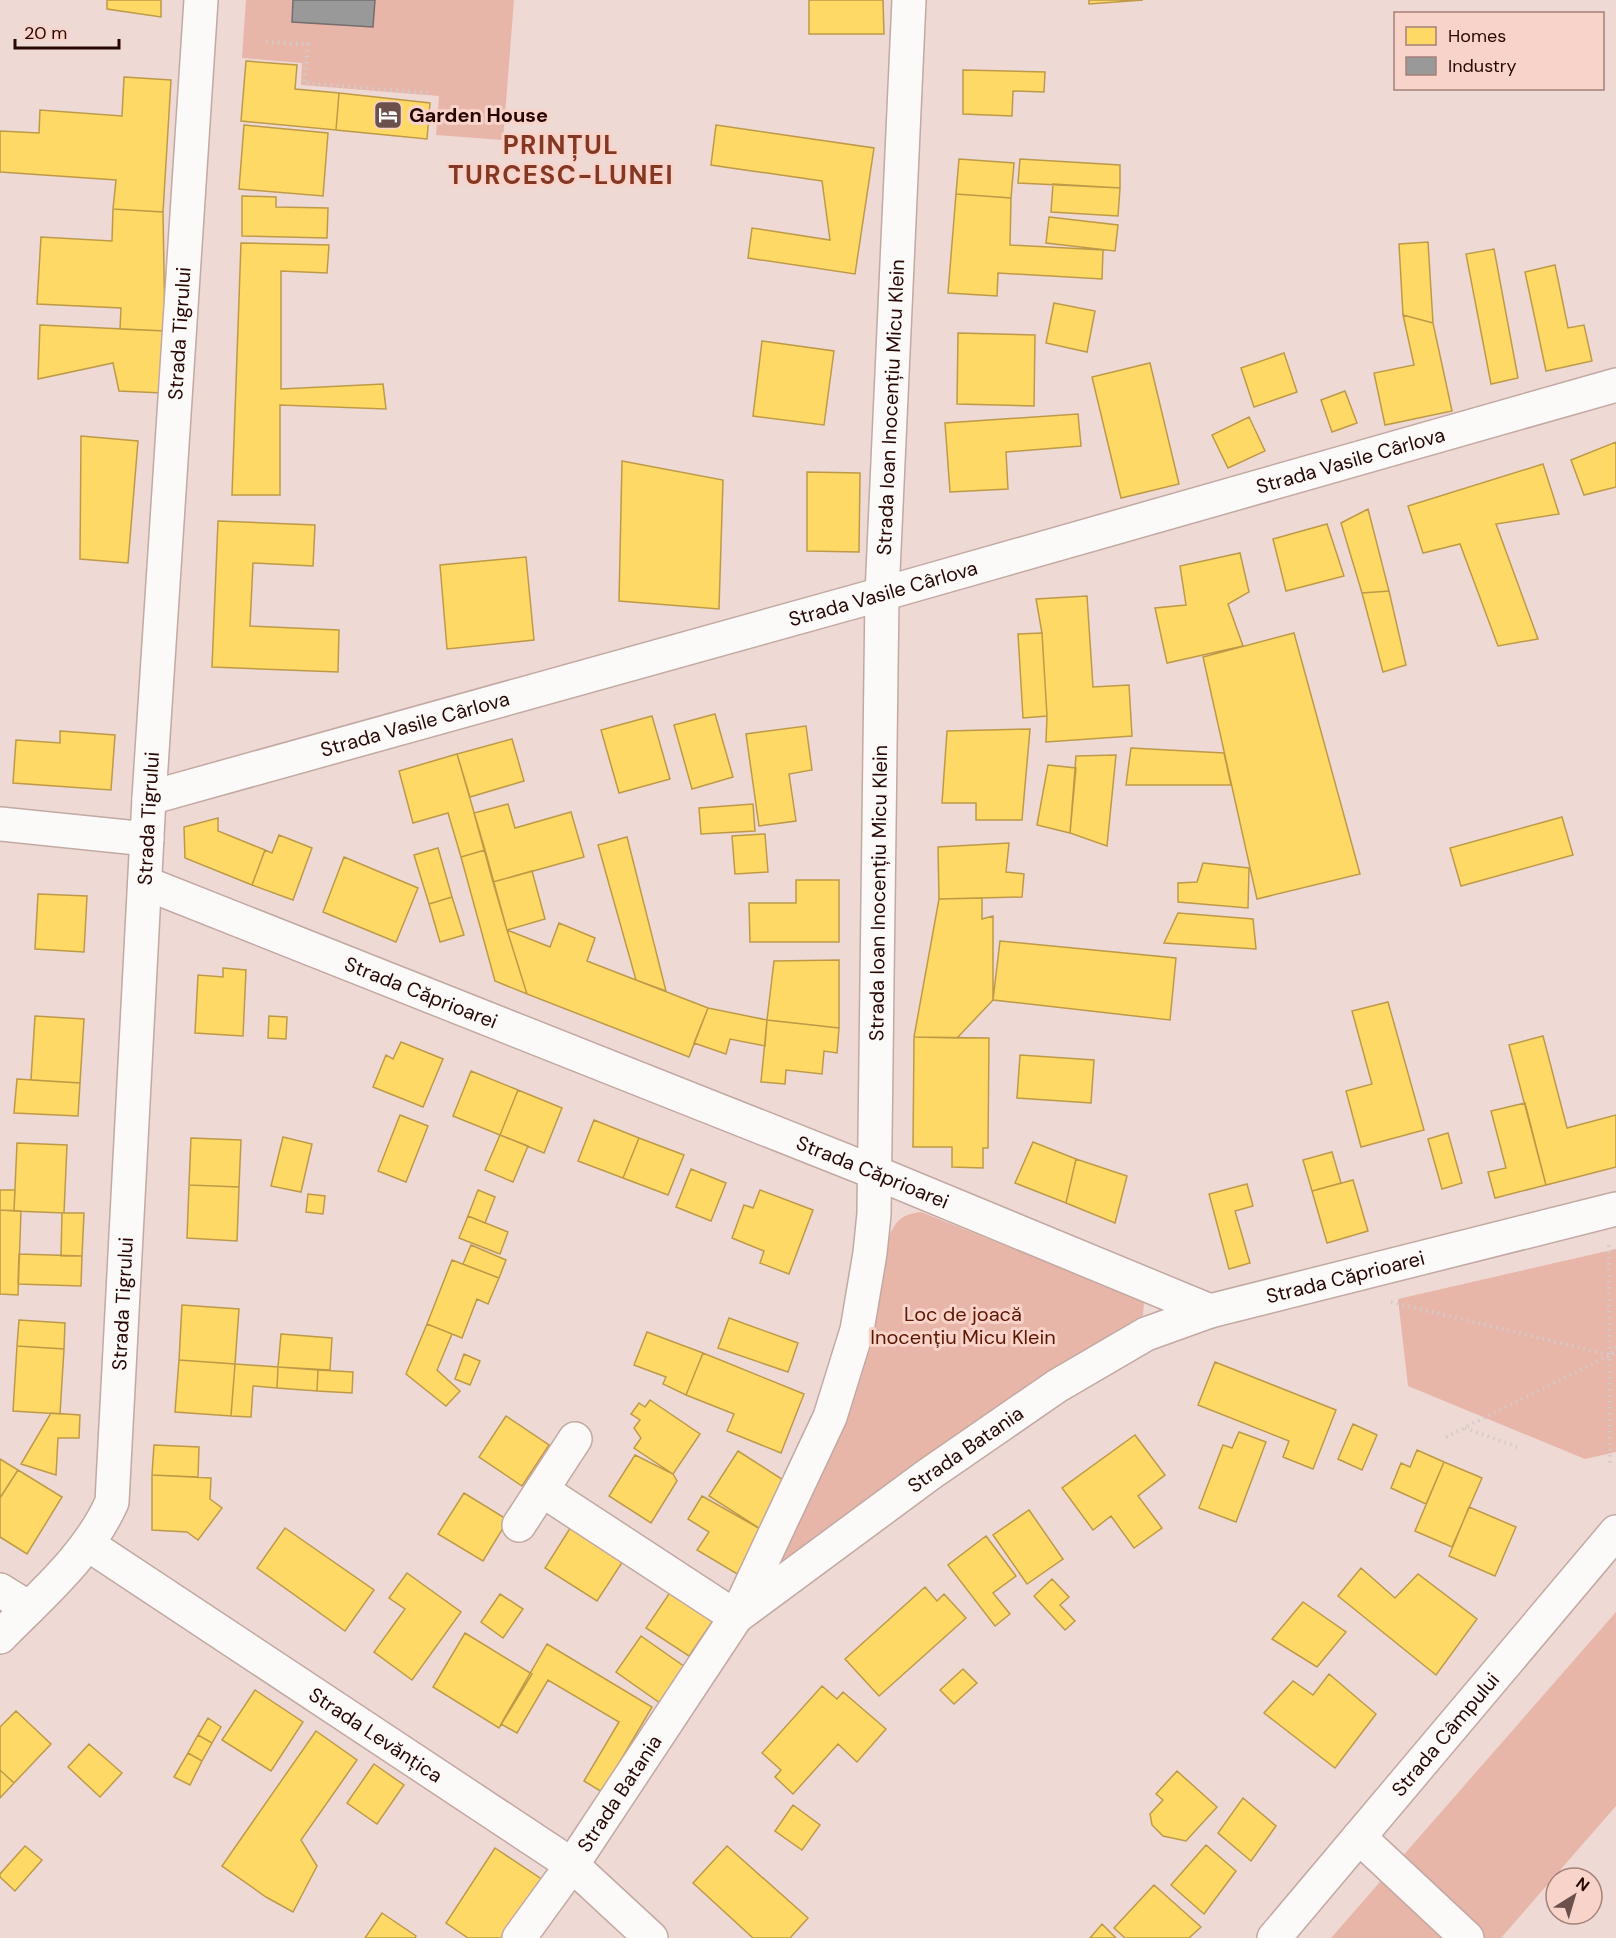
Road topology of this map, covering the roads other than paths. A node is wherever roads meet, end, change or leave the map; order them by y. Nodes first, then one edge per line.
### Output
1 (201, 0) edge
2 (909, 0) edge
3 (1616, 385) edge
4 (882, 594) junction
5 (149, 798) junction
6 (0, 824) edge
7 (147, 839) junction
8 (145, 883) junction
9 (874, 1172) junction
10 (1612, 1210) edge
11 (1210, 1311) junction
12 (575, 1439) dead end
13 (542, 1490) junction
14 (519, 1525) dead end
15 (1616, 1532) edge
16 (89, 1545) junction
17 (0, 1590) edge
18 (29, 1608) junction
19 (736, 1617) junction
20 (0, 1637) edge
21 (1359, 1837) junction
22 (572, 1865) junction
23 (519, 1938) edge
24 (651, 1938) edge
25 (1274, 1938) edge
26 (1467, 1938) edge

1 - 5 street, Strada Tigrului
2 - 4 street, Strada Ioan Inocențiu Micu Klein
3 - 4 street, Strada Vasile Cârlova
4 - 5 street, Strada Vasile Cârlova
4 - 9 street, Strada Ioan Inocențiu Micu Klein
5 - 7 street, Strada Tigrului
6 - 7 street
7 - 8 street, Strada Tigrului
8 - 9 street, Strada Căprioarei
8 - 16 street, Strada Tigrului
9 - 11 street, Strada Căprioarei
9 - 19 street, Strada Batania
10 - 11 street, Strada Căprioarei
11 - 19 street, Strada Batania
12 - 13 street
13 - 14 street
13 - 19 street
15 - 21 street, Strada Câmpului
16 - 18 street, Strada Tigrului
16 - 22 street, Strada Levănțica
17 - 18 street
18 - 20 street, Strada Tigrului
19 - 22 street, Strada Batania
21 - 25 street, Strada Câmpului
21 - 26 street
22 - 23 street, Strada Batania
22 - 24 street, Strada Levănțica

